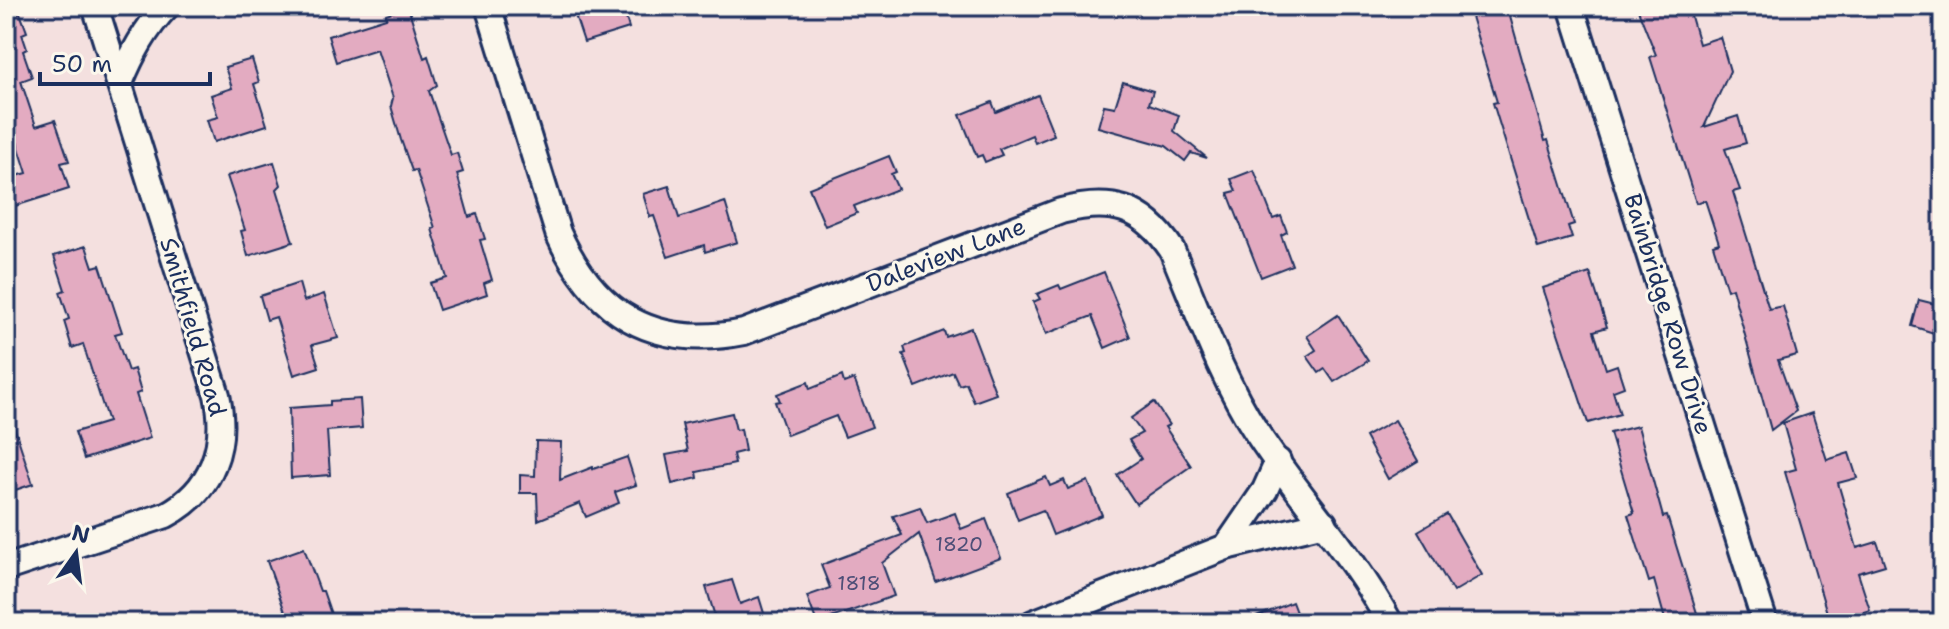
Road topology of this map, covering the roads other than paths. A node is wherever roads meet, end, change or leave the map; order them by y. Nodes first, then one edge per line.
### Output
1 (95, 6) edge
2 (167, 6) edge
3 (488, 6) edge
4 (1571, 6) edge
5 (120, 83) junction
6 (1278, 461) junction
7 (1324, 523) junction
8 (1226, 547) junction
9 (6, 568) edge
10 (1033, 623) edge
11 (1390, 623) edge
12 (1765, 623) edge

1 - 5 street, Smithfield Road
2 - 5 street
3 - 6 street, Daleview Lane
4 - 12 street, Bainbridge Row Drive
5 - 9 street, Smithfield Road
6 - 7 street, Daleview Lane
6 - 8 street
7 - 8 street
7 - 11 street, Daleview Lane
8 - 10 street

